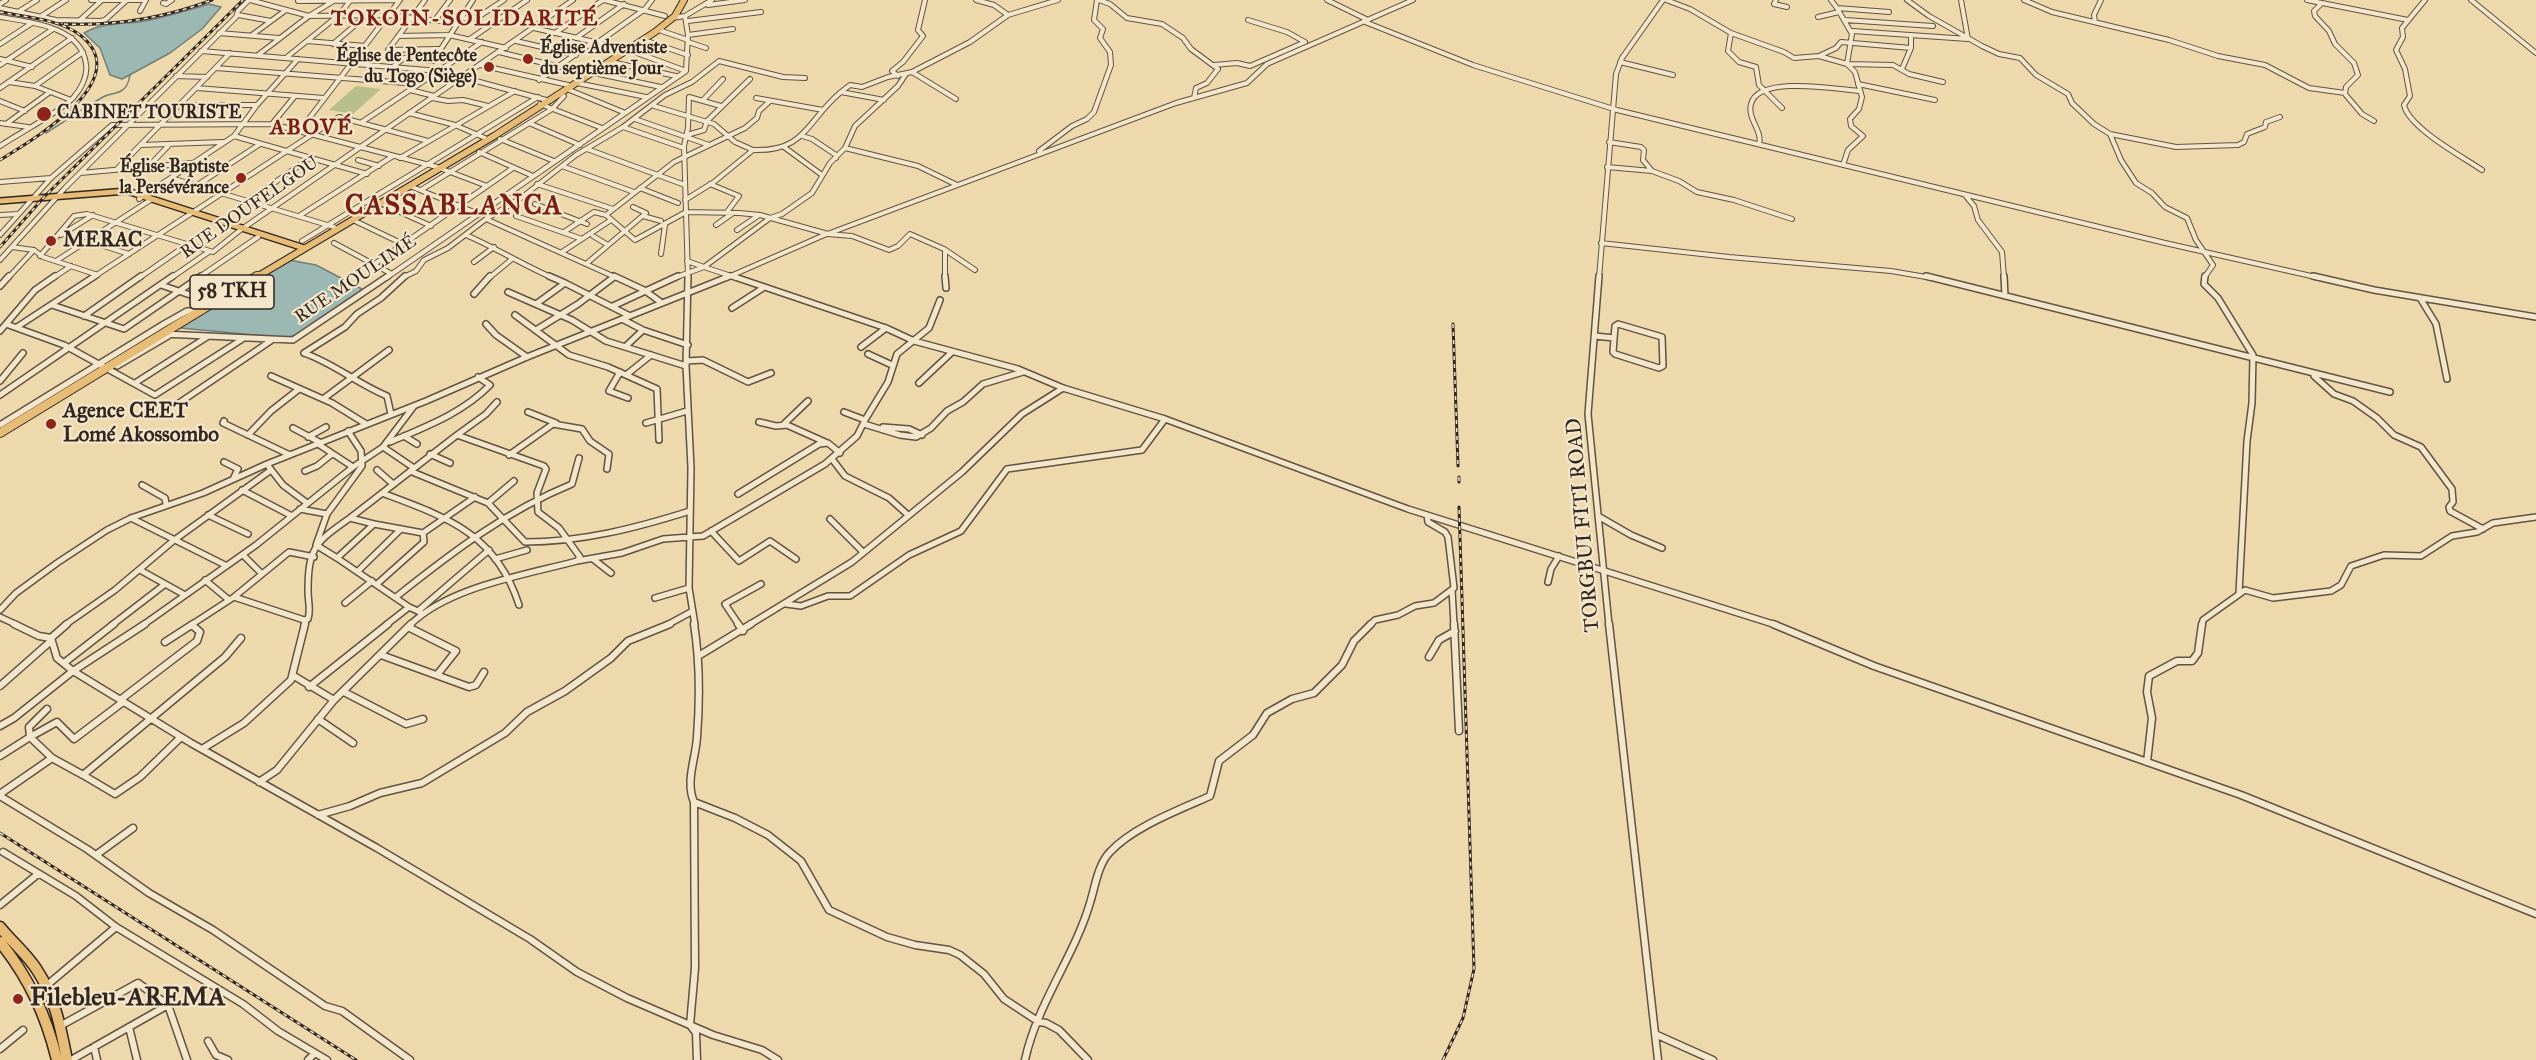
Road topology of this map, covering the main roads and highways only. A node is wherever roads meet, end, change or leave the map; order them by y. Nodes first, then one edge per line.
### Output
1 (683, 0) edge
2 (673, 16) junction
3 (626, 50) junction
4 (567, 90) junction
5 (489, 137) junction
6 (438, 167) junction
7 (0, 202) edge
8 (241, 230) junction
9 (301, 247) junction
10 (166, 331) junction
11 (0, 431) edge
12 (2, 936) edge
13 (57, 1060) edge
14 (69, 1060) edge

1 - 2 highway, 58 TKH
2 - 3 highway, 58 TKH
2 - 3 highway, 58 TKH
3 - 4 highway, 58 TKH
3 - 4 highway, 58 TKH
4 - 5 highway, 58 TKH
5 - 6 highway, 58 TKH
5 - 6 highway, 58 TKH
6 - 9 highway, 58 TKH
6 - 9 highway, 58 TKH
7 - 8 main road
8 - 9 main road
8 - 9 main road
9 - 10 highway, 58 TKH
9 - 10 highway, 58 TKH
10 - 11 highway, 58 TKH
12 - 13 highway
12 - 14 highway

